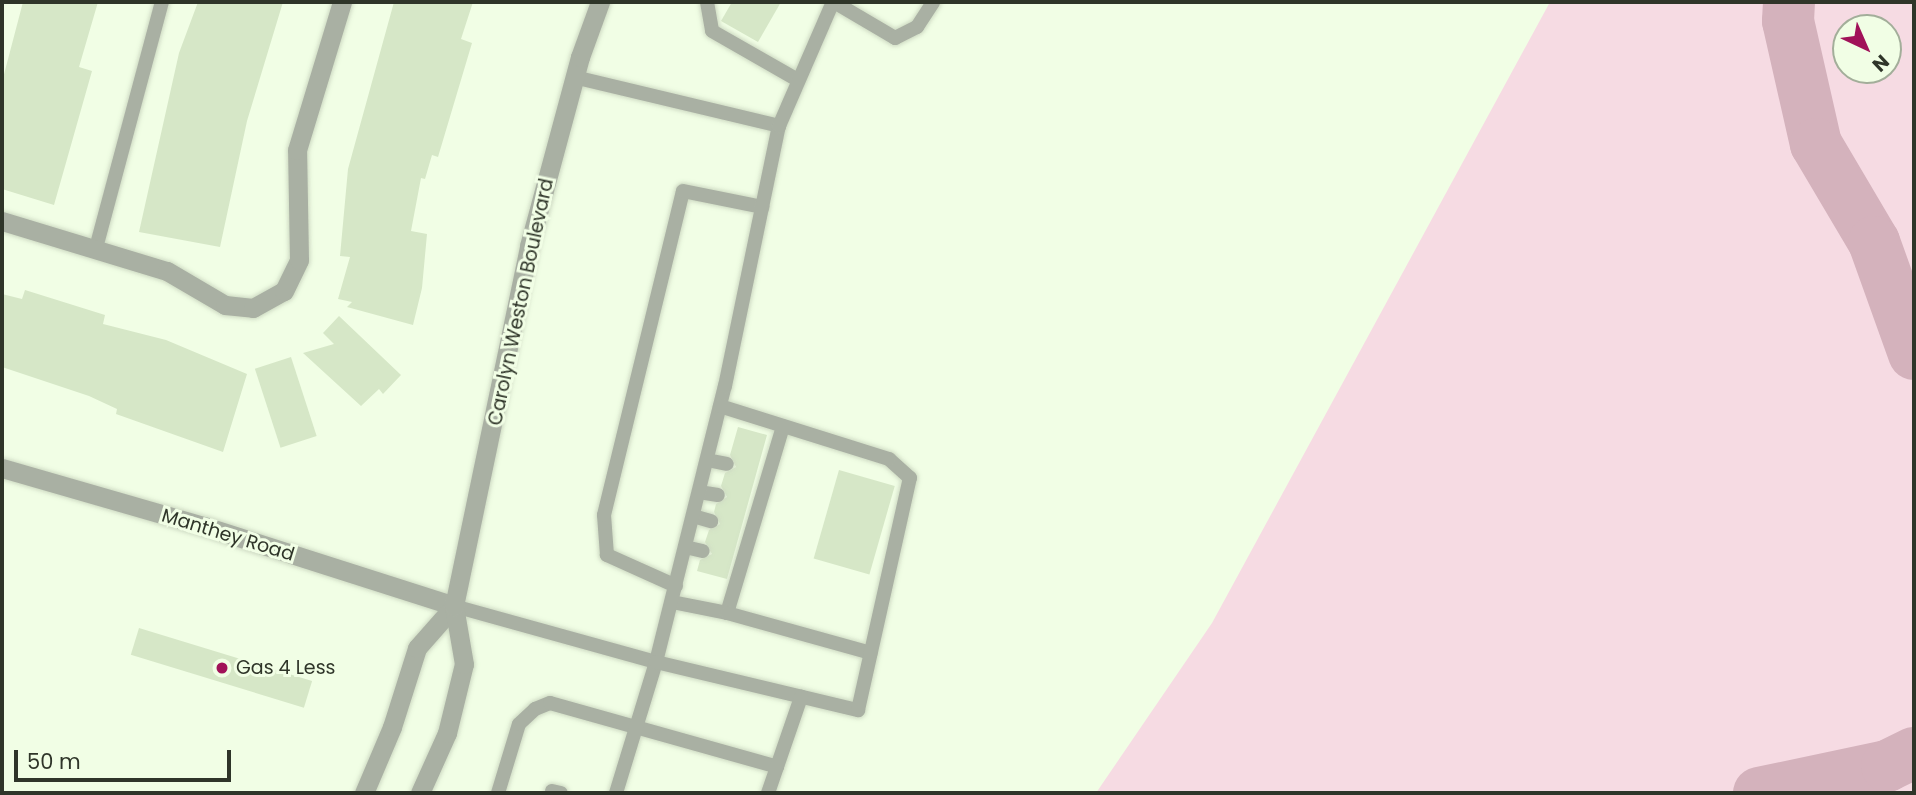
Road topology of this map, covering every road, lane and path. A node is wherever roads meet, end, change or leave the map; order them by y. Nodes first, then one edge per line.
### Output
1 (162, 2) edge
2 (342, 2) edge
3 (600, 2) edge
4 (707, 2) edge
5 (834, 2) edge
6 (933, 2) edge
7 (574, 77) junction
8 (798, 80) junction
9 (779, 126) junction
10 (762, 207) junction
11 (2, 221) edge
12 (96, 248) junction
13 (720, 406) junction
14 (783, 426) junction
15 (707, 460) junction
16 (727, 464) dead end
17 (2, 468) edge
18 (699, 492) junction
19 (718, 495) dead end
20 (693, 516) junction
21 (711, 521) dead end
22 (685, 547) junction
23 (703, 551) dead end
24 (676, 586) junction
25 (672, 602) junction
26 (454, 606) junction
27 (727, 612) junction
28 (871, 653) junction
29 (656, 662) junction
30 (801, 697) junction
31 (636, 724) junction
32 (777, 767) junction
33 (364, 793) edge
34 (420, 793) edge
35 (498, 793) edge
36 (616, 793) edge
37 (768, 793) edge

1 - 12 lane
2 - 12 street
3 - 7 street, Carolyn Weston Boulevard
4 - 8 lane
5 - 6 lane
5 - 8 lane
7 - 9 lane
7 - 26 street, Carolyn Weston Boulevard
8 - 9 lane
9 - 10 lane
10 - 13 lane
10 - 24 lane
11 - 12 street
13 - 14 lane
13 - 15 lane
14 - 27 lane
14 - 28 lane
15 - 16 lane
15 - 18 lane
17 - 26 street, Manthey Road
18 - 19 lane
18 - 20 lane
20 - 21 lane
20 - 22 lane
22 - 23 lane
22 - 24 lane
24 - 25 lane
25 - 27 lane
25 - 29 lane
26 - 29 lane
26 - 33 street, Carolyn Weston Boulevard
26 - 34 street, Carolyn Weston Boulevard
27 - 28 lane
28 - 30 lane
29 - 30 lane
29 - 31 lane
30 - 32 lane
31 - 32 lane
31 - 35 lane
31 - 36 lane
32 - 37 lane

